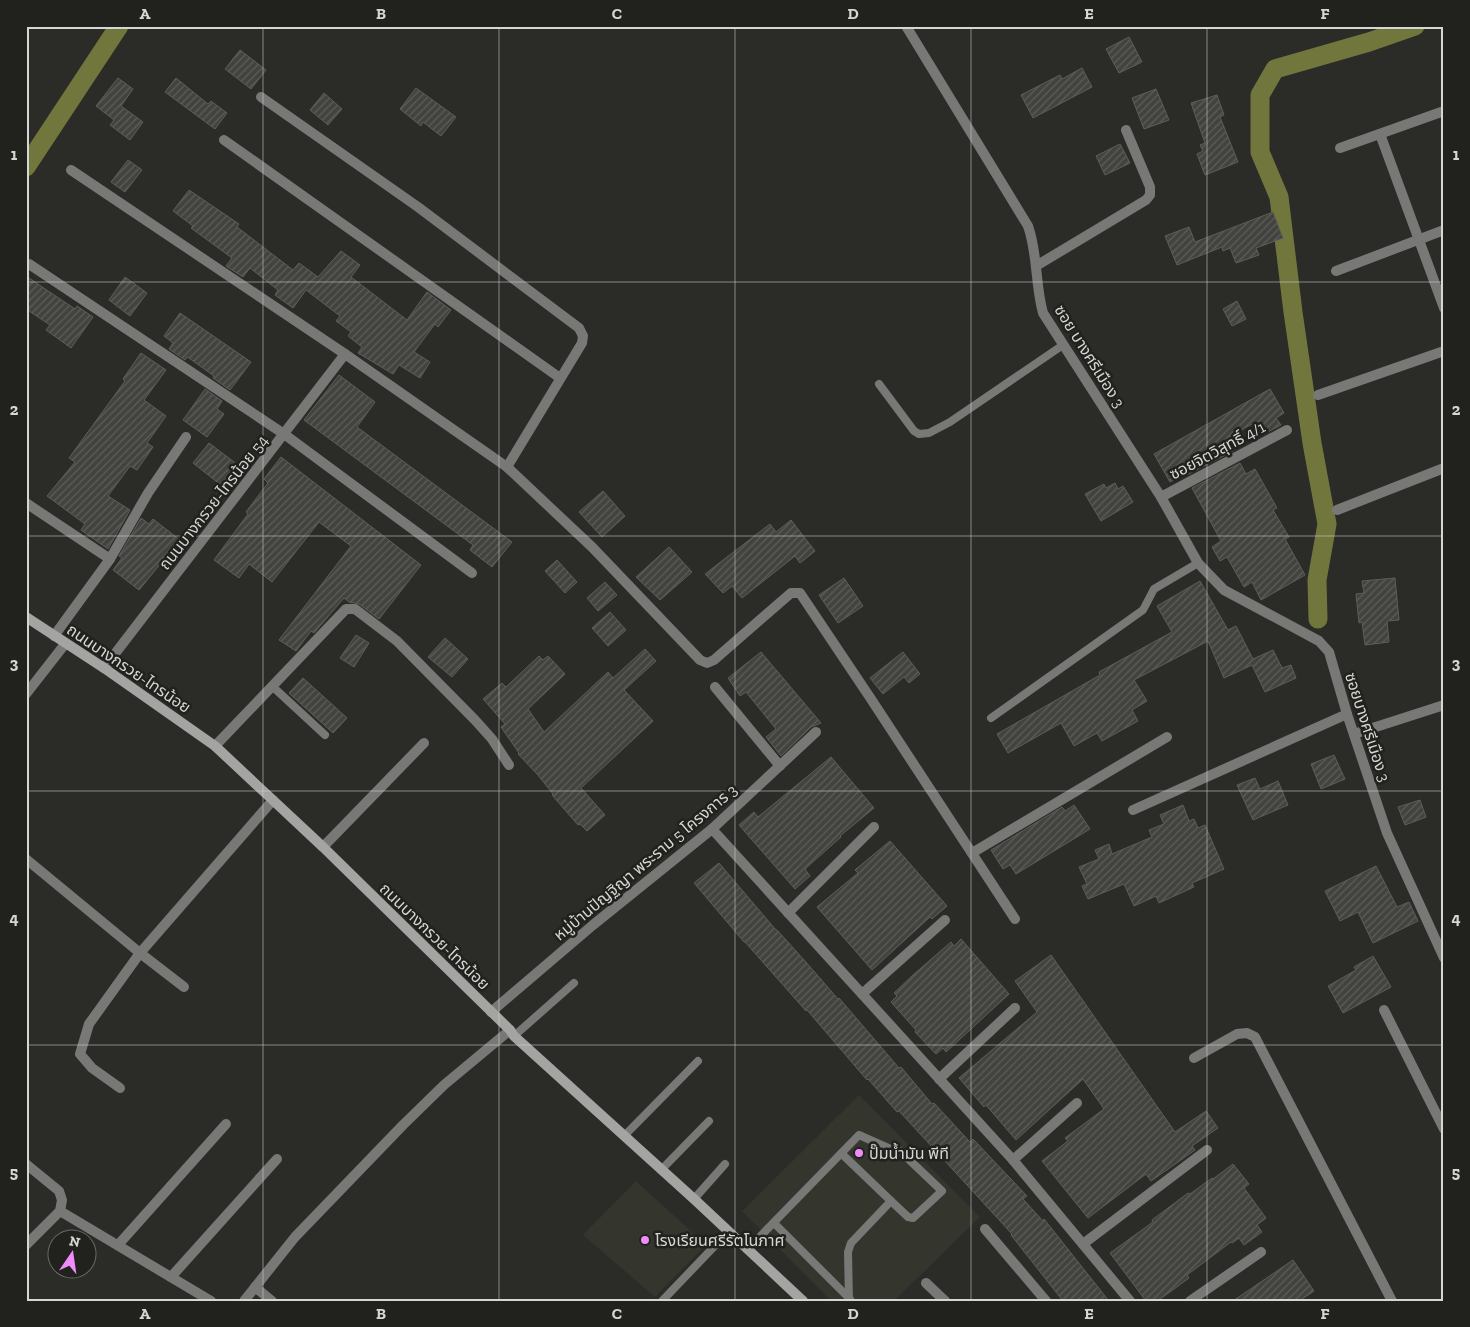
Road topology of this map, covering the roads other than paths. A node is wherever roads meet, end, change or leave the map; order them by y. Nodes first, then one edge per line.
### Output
1 (906, 26) edge
2 (261, 97) dead end
3 (1444, 111) edge
4 (1126, 130) dead end
5 (1380, 134) junction
6 (224, 140) dead end
7 (1340, 148) dead end
8 (71, 170) dead end
9 (1444, 230) edge
10 (1419, 240) junction
11 (29, 264) dead end
12 (1036, 266) junction
13 (1336, 271) dead end
14 (1444, 308) edge
15 (1064, 345) junction
16 (1444, 351) edge
17 (345, 354) junction
18 (560, 378) junction
19 (879, 384) dead end
20 (1318, 394) dead end
21 (1287, 430) dead end
22 (284, 434) junction
23 (186, 437) dead end
24 (507, 467) junction
25 (1444, 468) edge
26 (1161, 497) junction
27 (26, 503) edge
28 (1337, 510) dead end
29 (110, 559) junction
30 (1198, 563) junction
31 (472, 573) dead end
32 (26, 617) edge
33 (54, 636) junction
34 (65, 644) junction
35 (104, 668) junction
36 (272, 686) junction
37 (715, 688) dead end
38 (26, 694) edge
39 (1444, 704) edge
40 (1347, 714) junction
41 (991, 718) dead end
42 (816, 732) dead end
43 (1354, 734) junction
44 (325, 735) dead end
45 (1167, 737) dead end
46 (424, 743) dead end
47 (215, 746) junction
48 (509, 764) dead end
49 (780, 766) junction
50 (272, 800) junction
51 (1133, 810) dead end
52 (874, 827) dead end
53 (712, 829) junction
54 (323, 848) junction
55 (972, 853) junction
56 (26, 859) edge
57 (788, 913) junction
58 (1015, 919) dead end
59 (945, 920) dead end
60 (140, 953) junction
61 (1444, 958) edge
62 (574, 983) dead end
63 (184, 987) dead end
64 (862, 994) junction
65 (1015, 1008) dead end
66 (1384, 1010) dead end
67 (491, 1012) junction
68 (512, 1033) junction
69 (1194, 1058) dead end
70 (698, 1062) dead end
71 (939, 1079) junction
72 (120, 1088) dead end
73 (1077, 1103) dead end
74 (708, 1122) dead end
75 (226, 1124) dead end
76 (1444, 1129) edge
77 (624, 1136) junction
78 (1207, 1150) dead end
79 (842, 1154) junction
80 (277, 1159) dead end
81 (1012, 1160) junction
82 (26, 1164) edge
83 (725, 1164) dead end
84 (661, 1170) junction
85 (694, 1199) junction
86 (890, 1201) junction
87 (60, 1211) junction
88 (774, 1222) junction
89 (985, 1229) dead end
90 (728, 1232) junction
91 (1083, 1244) junction
92 (26, 1245) edge
93 (118, 1245) junction
94 (747, 1250) junction
95 (1261, 1252) dead end
96 (172, 1277) junction
97 (926, 1283) dead end
98 (255, 1287) junction
99 (849, 1300) edge
100 (210, 1301) edge
101 (244, 1301) edge
102 (272, 1301) edge
103 (662, 1301) edge
104 (803, 1301) edge
105 (944, 1301) edge
106 (1046, 1301) edge
107 (1130, 1301) edge
108 (1190, 1301) edge
109 (1392, 1301) edge

1 - 12 street, ซอย บางศรีเมือง 3
2 - 18 street
3 - 5 street
4 - 12 street
5 - 7 street
5 - 10 street
6 - 18 street
8 - 17 street
9 - 10 street
10 - 13 street
10 - 14 street
11 - 22 street
12 - 15 street, ซอย บางศรีเมือง 3
15 - 19 lane
15 - 26 street, ซอย บางศรีเมือง 3
16 - 20 street
17 - 22 street, ถนนบางกรวย-ไทรน้อย 54
17 - 24 street
18 - 24 street
21 - 26 street, ซอยจิตวิสุทธิ์ 4/1
22 - 31 street
22 - 35 street, ถนนบางกรวย-ไทรน้อย 54
23 - 29 street
24 - 55 street
25 - 28 street
26 - 30 street, ซอย บางศรีเมือง 3
27 - 29 street
29 - 33 street
30 - 40 street, ซอยบางศรีเมือง 3
30 - 41 lane
32 - 33 main road, ถนนบางกรวย-ไทรน้อย
33 - 34 main road, ถนนบางกรวย-ไทรน้อย
34 - 35 main road, ถนนบางกรวย-ไทรน้อย
34 - 38 street
35 - 47 main road, ถนนบางกรวย-ไทรน้อย
36 - 44 lane
36 - 47 street
36 - 48 street
37 - 49 street
39 - 43 street
40 - 43 street, ซอยบางศรีเมือง 3
40 - 51 street
42 - 49 street, หมู่บ้านปัญฐิญา พระราม 5 โครงการ 3
43 - 61 street, ซอยบางศรีเมือง 3
45 - 55 street
46 - 54 street
47 - 50 main road, ถนนบางกรวย-ไทรน้อย
49 - 53 street, หมู่บ้านปัญฐิญา พระราม 5 โครงการ 3
50 - 54 main road, ถนนบางกรวย-ไทรน้อย
50 - 60 street
52 - 57 street
53 - 57 street
53 - 67 street, หมู่บ้านปัญฐิญา พระราม 5 โครงการ 3
54 - 67 main road, ถนนบางกรวย-ไทรน้อย
55 - 58 street
56 - 60 street
57 - 64 street
59 - 64 street
60 - 63 street
60 - 72 street
62 - 68 lane
64 - 71 street
65 - 71 street
66 - 76 street
67 - 68 main road, ถนนบางกรวย-ไทรน้อย
68 - 77 main road, ถนนบางกรวย-ไทรน้อย
68 - 98 street
69 - 109 street
70 - 77 lane
71 - 81 street
73 - 81 street
74 - 84 lane
75 - 93 street
77 - 84 main road, ถนนบางกรวย-ไทรน้อย
78 - 91 street
79 - 86 lane
79 - 86 lane
79 - 88 lane
80 - 96 street
81 - 91 street
82 - 87 street
83 - 85 lane
84 - 85 main road, ถนนบางกรวย-ไทรน้อย
85 - 90 main road, ถนนบางกรวย-ไทรน้อย
86 - 99 lane
87 - 92 street
87 - 93 street
88 - 94 lane
88 - 99 lane
89 - 106 street
90 - 94 main road, ถนนบางกรวย-ไทรน้อย
90 - 103 lane
91 - 107 street
93 - 96 street
94 - 104 main road, ถนนบางกรวย-ไทรน้อย
95 - 108 street
96 - 100 street
97 - 105 street
98 - 101 street
98 - 102 street

